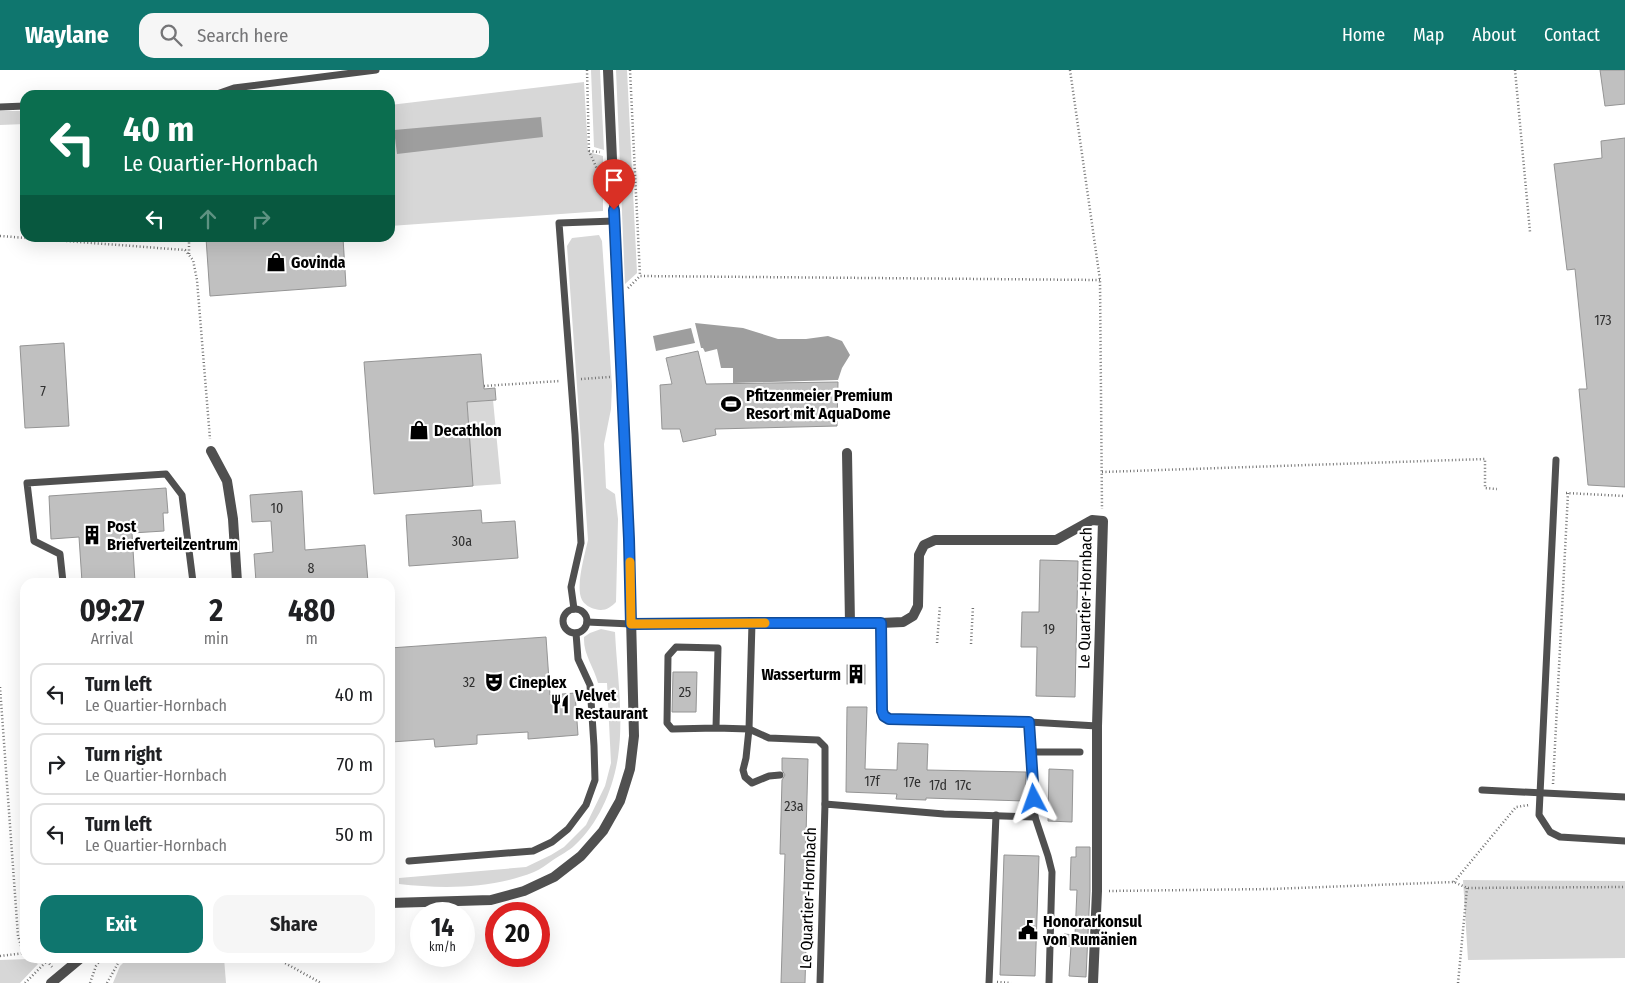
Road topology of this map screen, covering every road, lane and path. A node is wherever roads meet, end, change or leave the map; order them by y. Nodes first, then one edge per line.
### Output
1 (376, 70) edge
2 (587, 70) edge
3 (608, 70) edge
4 (630, 70) edge
5 (1070, 70) edge
6 (1515, 70) edge
7 (228, 90) edge
8 (20, 106) edge
9 (0, 107) edge
10 (589, 151) dead end
11 (614, 221) junction
12 (1530, 232) dead end
13 (0, 236) edge
14 (20, 237) edge
15 (84, 242) edge
16 (189, 242) edge
17 (189, 255) junction
18 (1100, 280) junction
19 (622, 376) junction
20 (571, 380) junction
21 (484, 386) dead end
22 (210, 450) joint
23 (847, 453) dead end
24 (1556, 460) dead end
25 (1102, 472) junction
26 (1497, 489) dead end
27 (1555, 492) junction
28 (1568, 493) junction
29 (1625, 496) edge
30 (1103, 521) junction
31 (63, 578) edge
32 (192, 578) edge
33 (237, 578) edge
34 (940, 605) dead end
35 (973, 606) dead end
36 (574, 609) junction
37 (587, 622) junction
38 (752, 623) junction
39 (850, 623) junction
40 (881, 623) junction
41 (631, 624) junction
42 (576, 633) junction
43 (938, 643) dead end
44 (971, 644) dead end
45 (0, 687) edge
46 (1029, 722) junction
47 (1097, 726) junction
48 (716, 728) junction
49 (749, 729) junction
50 (1031, 752) junction
51 (1080, 752) dead end
52 (780, 775) dead end
53 (1482, 790) dead end
54 (1539, 792) junction
55 (1552, 793) junction
56 (1625, 797) edge
57 (825, 804) junction
58 (1538, 804) junction
59 (996, 816) junction
60 (1035, 817) junction
61 (1625, 841) edge
62 (409, 861) dead end
63 (1454, 882) junction
64 (1625, 887) edge
65 (1466, 888) junction
66 (1098, 892) junction
67 (395, 903) edge
68 (20, 942) edge
69 (20, 954) edge
70 (0, 956) edge
71 (44, 963) edge
72 (47, 963) edge
73 (75, 963) edge
74 (98, 963) edge
75 (118, 963) edge
76 (285, 963) edge
77 (55, 979) edge
78 (24, 983) edge
79 (90, 983) edge
80 (106, 983) edge
81 (320, 983) edge
82 (820, 983) edge
83 (989, 983) edge
84 (1049, 983) edge
85 (1093, 983) edge
86 (1458, 983) edge

1 - 7 lane
2 - 10 path
3 - 11 street
4 - 18 path
5 - 18 path
6 - 12 path
8 - 9 lane
11 - 19 street
11 - 20 lane
13 - 14 path
15 - 17 path
16 - 17 path
17 - 22 path
18 - 25 path
19 - 20 path
19 - 41 street
20 - 21 path
20 - 36 lane
22 - 33 street
23 - 39 street
24 - 27 lane
25 - 26 path
25 - 30 path
27 - 28 path
27 - 54 lane
28 - 29 path
28 - 55 path
30 - 40 street, Le Quartier-Hornbach
30 - 47 street, Le Quartier-Hornbach
31 - 32 lane
34 - 43 path
35 - 44 path
36 - 37 lane
36 - 42 lane
37 - 41 lane
37 - 42 lane
38 - 39 street, Le Quartier-Hornbach
38 - 41 street, Le Quartier-Hornbach
38 - 49 lane
39 - 40 street, Le Quartier-Hornbach
40 - 46 lane
41 - 67 street
42 - 62 lane
45 - 68 path
46 - 47 lane
46 - 50 lane
47 - 66 street, Le Quartier-Hornbach
48 - 48 lane
48 - 49 lane
49 - 52 lane
49 - 57 lane
50 - 51 lane
50 - 60 lane
53 - 54 lane
54 - 55 lane
54 - 58 lane
55 - 56 lane
57 - 59 lane, Le Quartier-Hornbach
57 - 82 lane, Le Quartier-Hornbach
58 - 61 lane
58 - 63 path
59 - 60 lane, Le Quartier-Hornbach
59 - 83 lane
60 - 84 lane
63 - 65 path
63 - 66 path
64 - 65 path
65 - 86 path
66 - 85 street, Le Quartier-Hornbach
69 - 70 path
71 - 78 path
72 - 77 path
73 - 77 street
74 - 79 path
75 - 80 path
76 - 81 path

